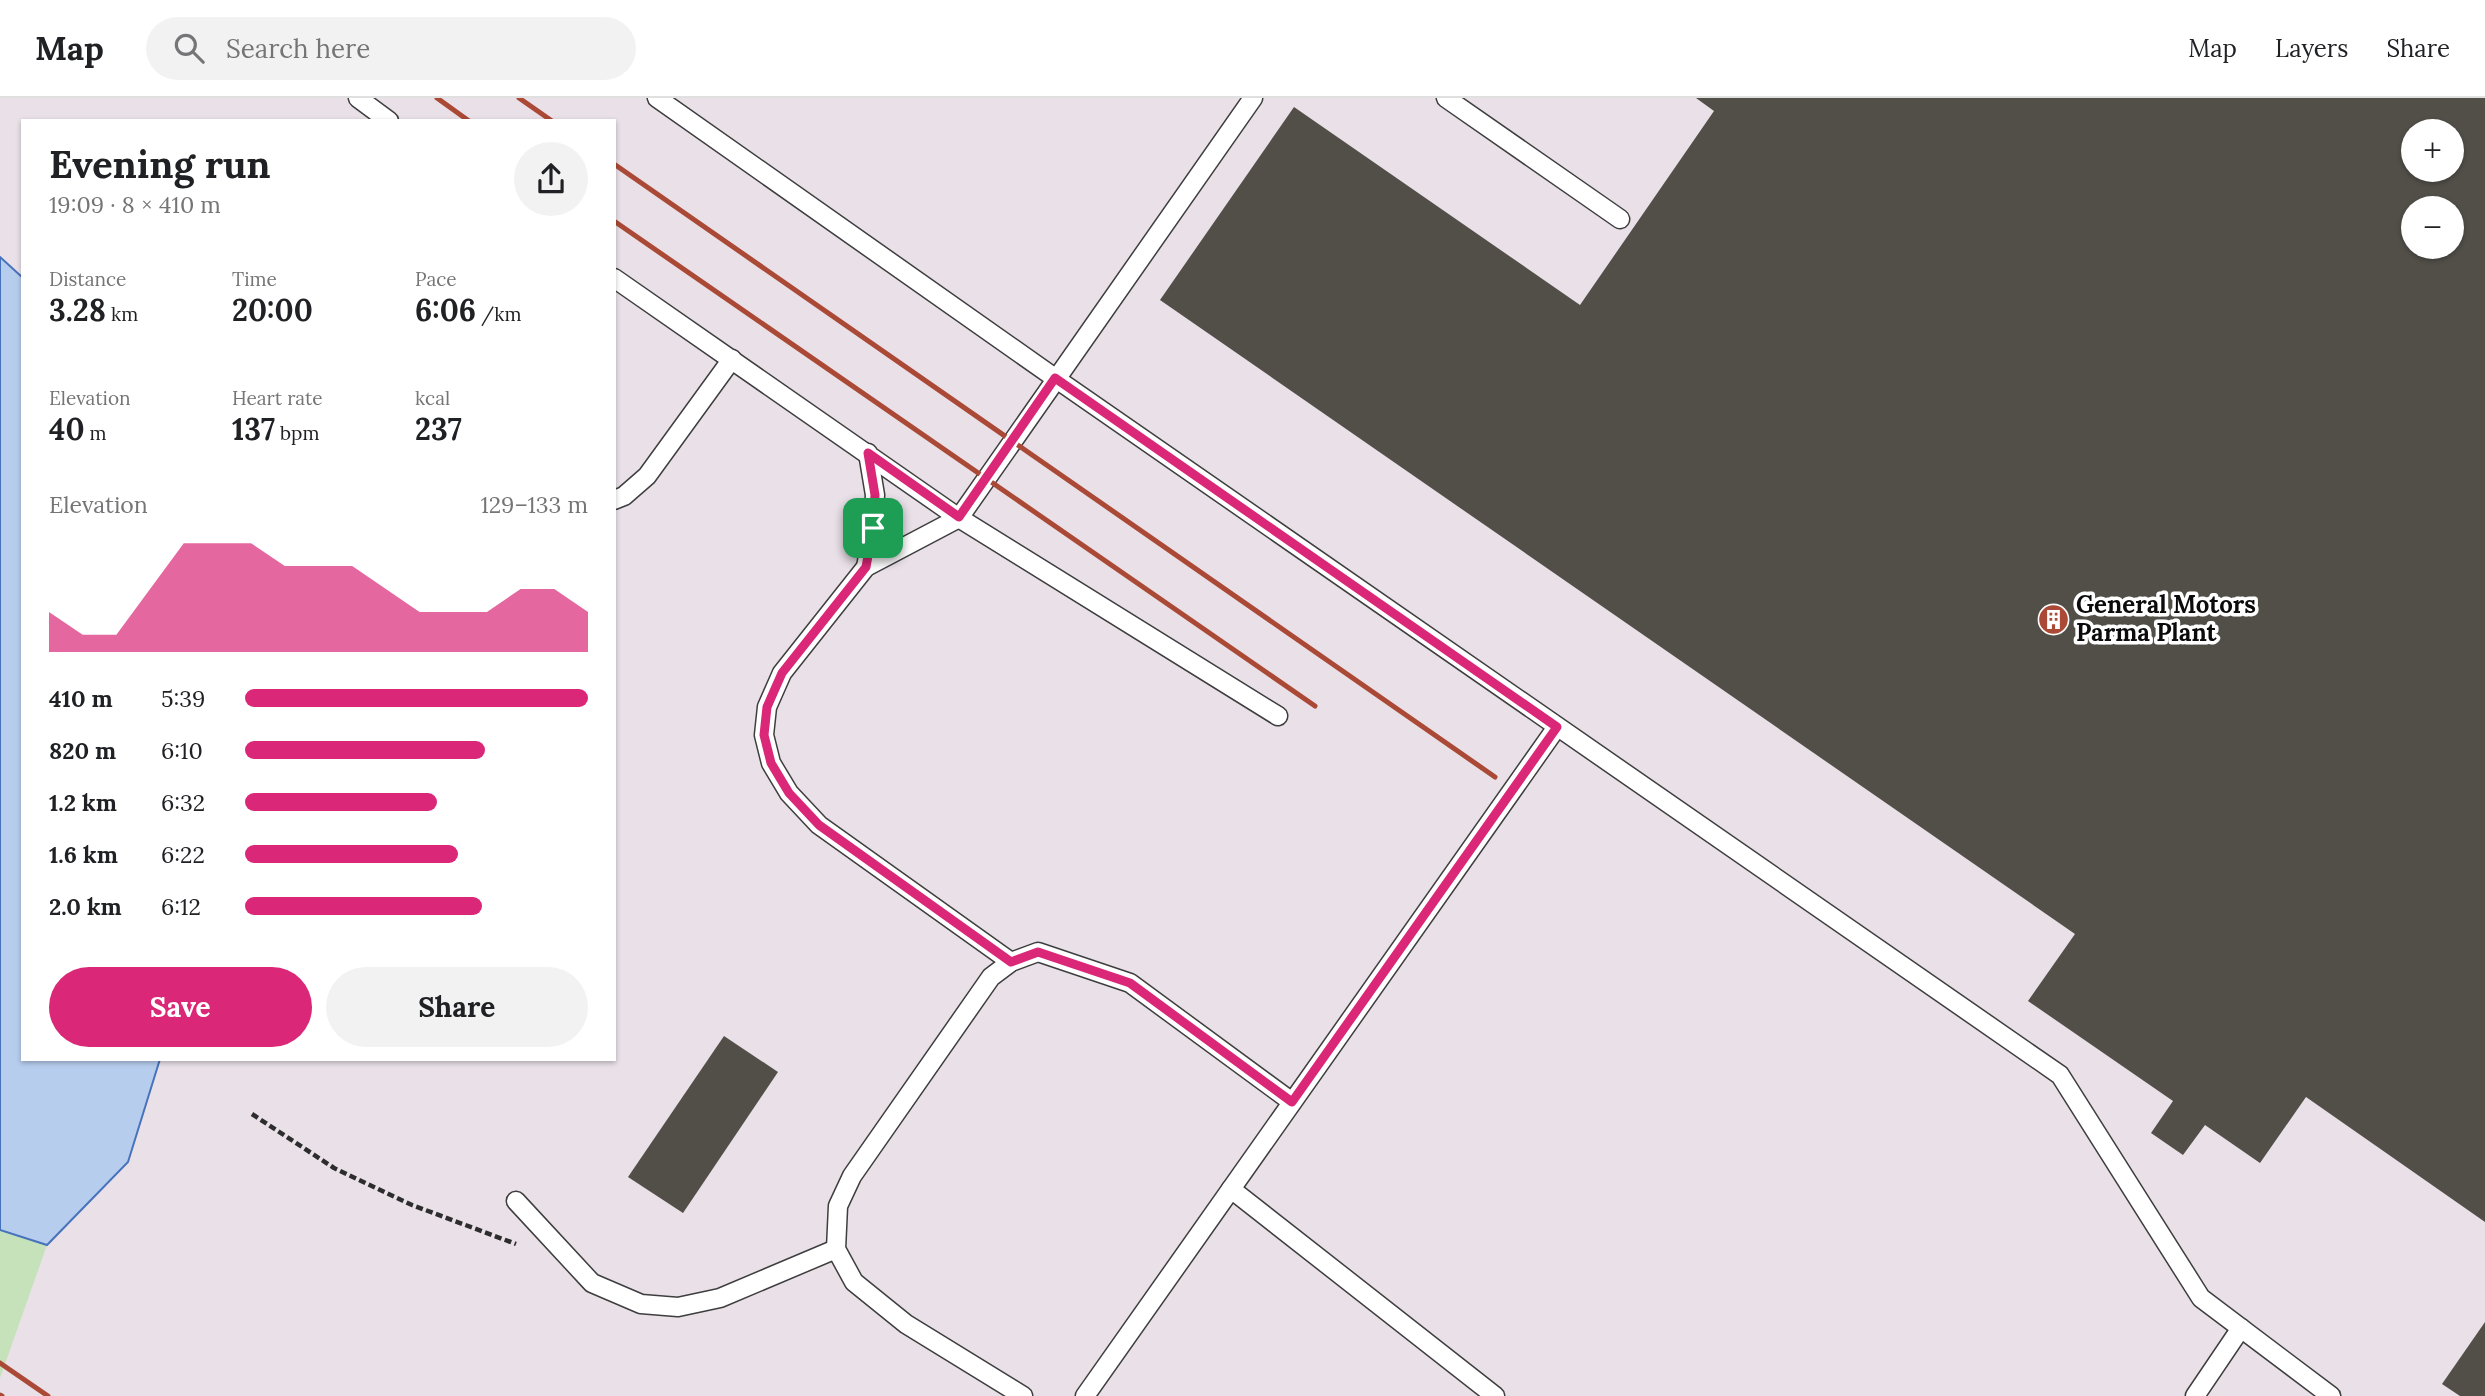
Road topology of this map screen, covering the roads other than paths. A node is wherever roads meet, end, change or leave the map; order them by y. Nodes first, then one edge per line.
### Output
1 (358, 98) edge
2 (657, 98) edge
3 (1253, 98) edge
4 (1446, 98) edge
5 (386, 119) edge
6 (1620, 219) dead end
7 (616, 279) edge
8 (732, 359) junction
9 (1055, 378) junction
10 (868, 453) junction
11 (616, 499) edge
12 (959, 517) junction
13 (866, 567) junction
14 (1278, 716) dead end
15 (1557, 727) junction
16 (1011, 962) junction
17 (1292, 1102) junction
18 (1231, 1189) junction
19 (516, 1201) dead end
20 (836, 1249) junction
21 (2241, 1328) junction
22 (1023, 1396) edge
23 (1085, 1396) edge
24 (1495, 1396) edge
25 (2195, 1396) edge
26 (2331, 1396) edge

1 - 5 lane
2 - 9 lane
3 - 9 lane
4 - 6 lane
7 - 8 lane
8 - 10 lane
8 - 11 lane
9 - 12 lane
9 - 15 lane
10 - 12 lane
10 - 13 lane
12 - 13 lane
12 - 14 lane
13 - 16 lane
15 - 17 lane
15 - 21 lane
16 - 17 lane
16 - 20 lane
17 - 18 lane
18 - 23 lane
18 - 24 lane
19 - 20 lane
20 - 22 lane
21 - 25 lane
21 - 26 lane

